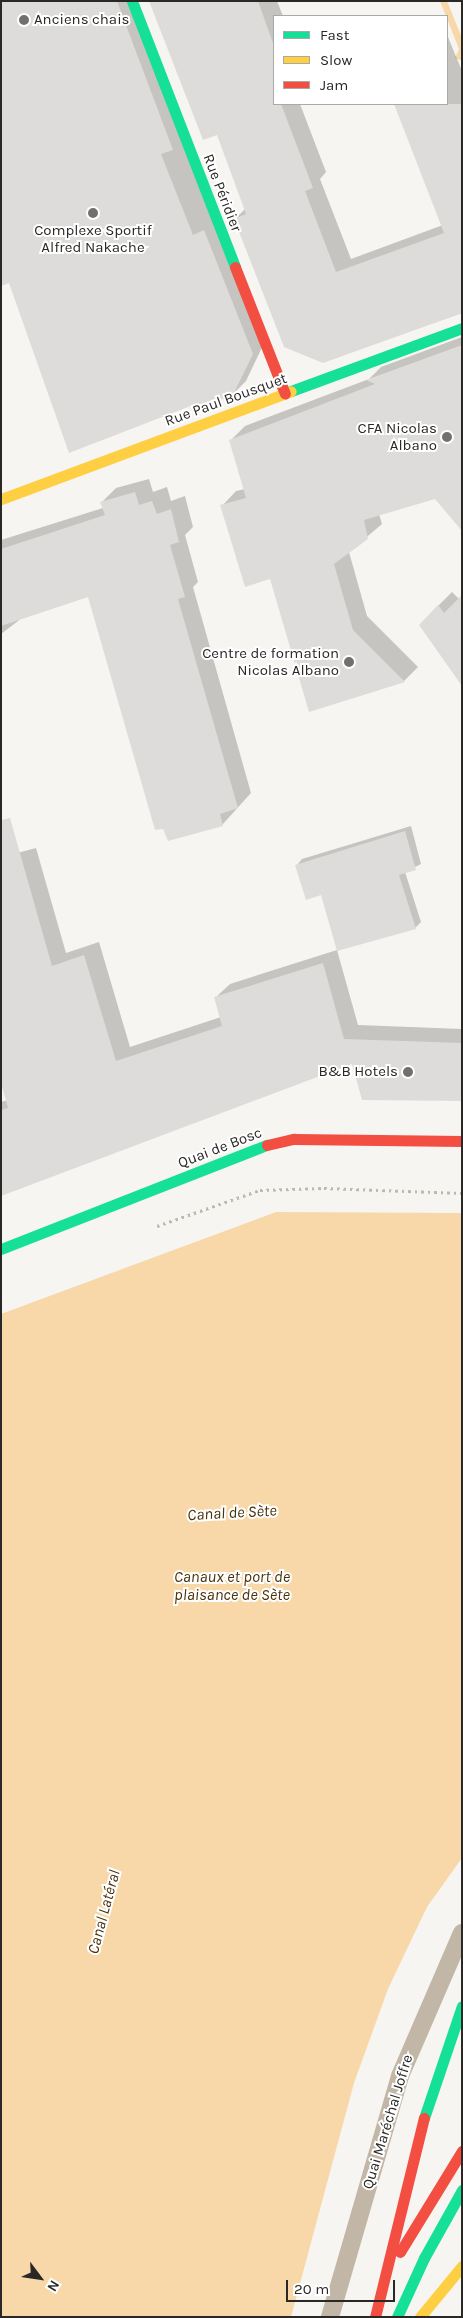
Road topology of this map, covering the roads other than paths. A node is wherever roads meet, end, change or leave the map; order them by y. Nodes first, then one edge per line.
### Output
1 (132, 1) edge
2 (462, 328) edge
3 (285, 394) junction
4 (1, 499) edge
5 (462, 1141) edge
6 (1, 1249) edge
7 (462, 1933) edge
8 (462, 2006) edge
9 (462, 2151) edge
10 (462, 2190) edge
11 (462, 2266) edge
12 (389, 2271) junction
13 (330, 2317) edge
14 (375, 2317) edge
15 (397, 2317) edge
16 (420, 2317) edge

1 - 3 street, Rue Péridier
2 - 3 street, Rue Paul Bousquet
3 - 4 street, Rue Paul Bousquet
5 - 6 street, Quai de Bosc
7 - 13 lane, Quai Maréchal Joffre
8 - 12 street
9 - 12 street
10 - 15 street
11 - 16 street
12 - 14 street

